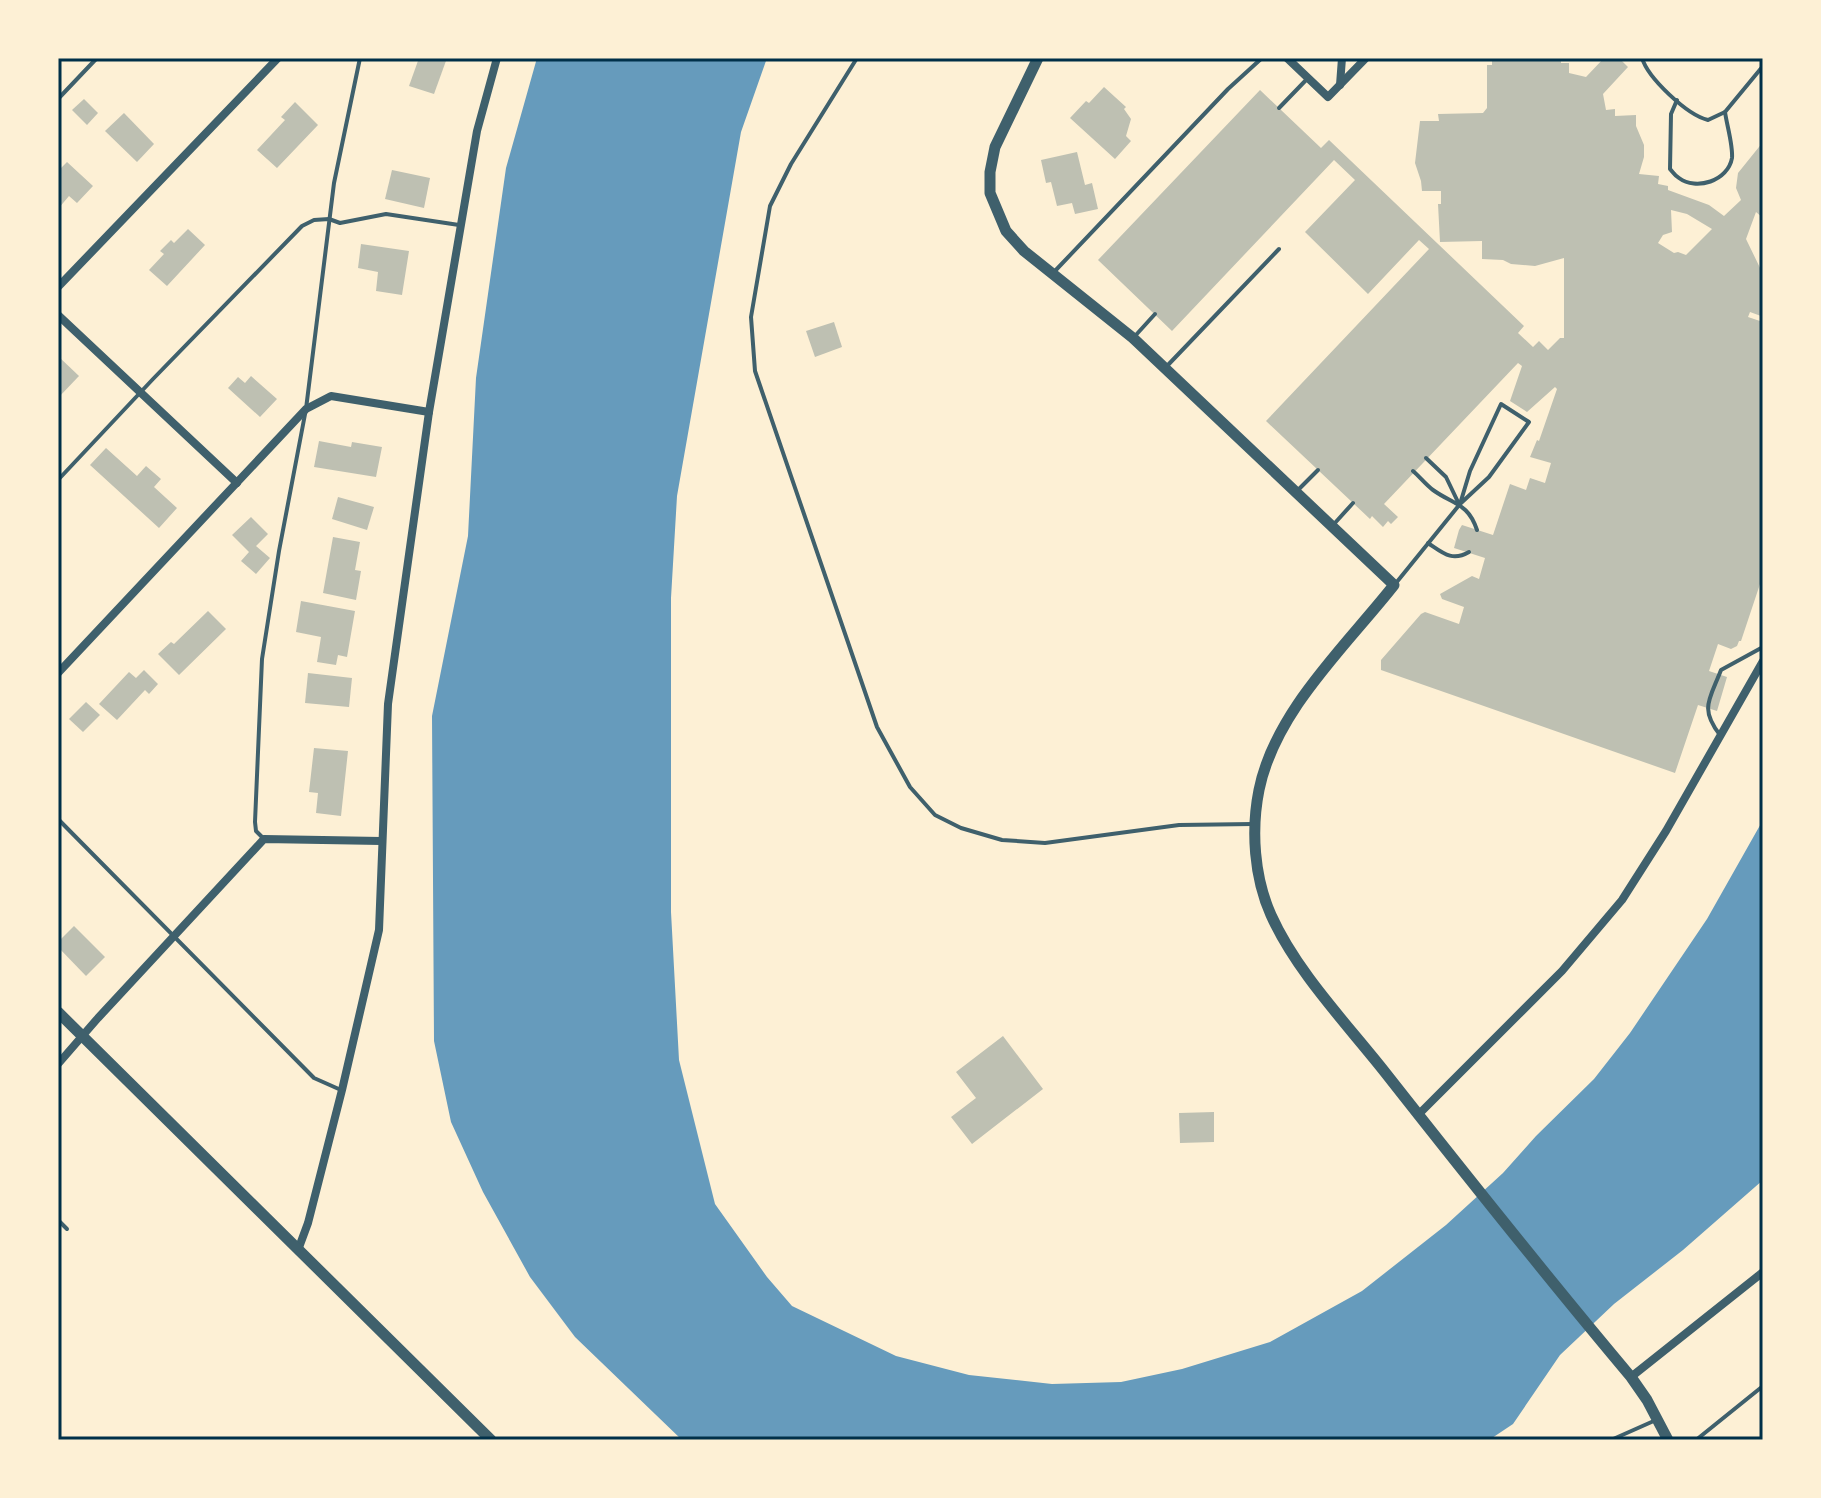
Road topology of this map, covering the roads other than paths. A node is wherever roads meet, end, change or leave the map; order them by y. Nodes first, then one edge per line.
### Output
1 (97, 58) edge
2 (278, 58) edge
3 (360, 58) edge
4 (497, 58) edge
5 (857, 58) edge
6 (1038, 58) edge
7 (1262, 58) edge
8 (1287, 58) edge
9 (1342, 58) edge
10 (1366, 58) edge
11 (1642, 58) edge
12 (1763, 66) edge
13 (1308, 78) junction
14 (1340, 85) junction
15 (58, 99) edge
16 (1677, 100) junction
17 (1279, 108) dead end
18 (1725, 112) junction
19 (329, 219) junction
20 (460, 226) junction
21 (1279, 249) dead end
22 (1052, 274) junction
23 (58, 287) edge
24 (1155, 314) dead end
25 (58, 315) edge
26 (1133, 338) junction
27 (1165, 368) junction
28 (140, 392) junction
29 (306, 409) junction
30 (429, 412) junction
31 (1426, 458) dead end
32 (1318, 470) dead end
33 (1413, 471) dead end
34 (58, 480) edge
35 (237, 483) junction
36 (1296, 492) junction
37 (1353, 503) dead end
38 (1460, 504) junction
39 (1332, 526) junction
40 (1477, 530) dead end
41 (1428, 543) junction
42 (1469, 552) dead end
43 (1394, 585) junction
44 (1763, 647) edge
45 (1763, 661) edge
46 (58, 673) edge
47 (1720, 735) junction
48 (58, 819) edge
49 (1255, 823) junction
50 (264, 839) junction
51 (381, 841) junction
52 (174, 936) junction
53 (58, 1012) edge
54 (83, 1038) junction
55 (58, 1064) edge
56 (342, 1090) junction
57 (1418, 1115) junction
58 (58, 1220) edge
59 (67, 1229) dead end
60 (298, 1250) junction
61 (1763, 1272) edge
62 (1631, 1377) junction
63 (1763, 1386) edge
64 (1658, 1419) junction
65 (491, 1440) edge
66 (1611, 1440) edge
67 (1668, 1440) edge
68 (1696, 1440) edge

1 - 15 lane
2 - 23 street
3 - 19 lane
4 - 20 street
5 - 49 lane
6 - 22 street
7 - 22 lane
8 - 13 street
9 - 14 street
10 - 14 street
11 - 16 lane
12 - 18 lane
13 - 14 street
13 - 17 lane
16 - 18 lane
16 - 18 lane
19 - 20 lane
19 - 28 lane
19 - 29 lane
20 - 30 street
21 - 27 lane
22 - 26 street
24 - 26 lane
25 - 28 street
26 - 27 street
27 - 36 street
28 - 34 lane
28 - 35 street
29 - 30 street
29 - 35 street
29 - 50 lane
30 - 51 street
31 - 38 lane
32 - 36 lane
33 - 38 lane
35 - 46 street
36 - 39 street
37 - 39 lane
38 - 38 lane
38 - 40 lane
38 - 41 lane
39 - 43 street
41 - 42 lane
41 - 43 lane
43 - 49 street
44 - 47 lane
45 - 47 street
47 - 57 street
48 - 52 lane
49 - 57 street
50 - 51 street
50 - 52 street
51 - 56 street
52 - 54 street
52 - 56 lane
53 - 54 street
54 - 55 street
54 - 60 street
56 - 60 street
57 - 62 street
58 - 59 lane
60 - 65 street
61 - 62 street
62 - 64 street
63 - 68 lane
64 - 66 lane
64 - 67 street

